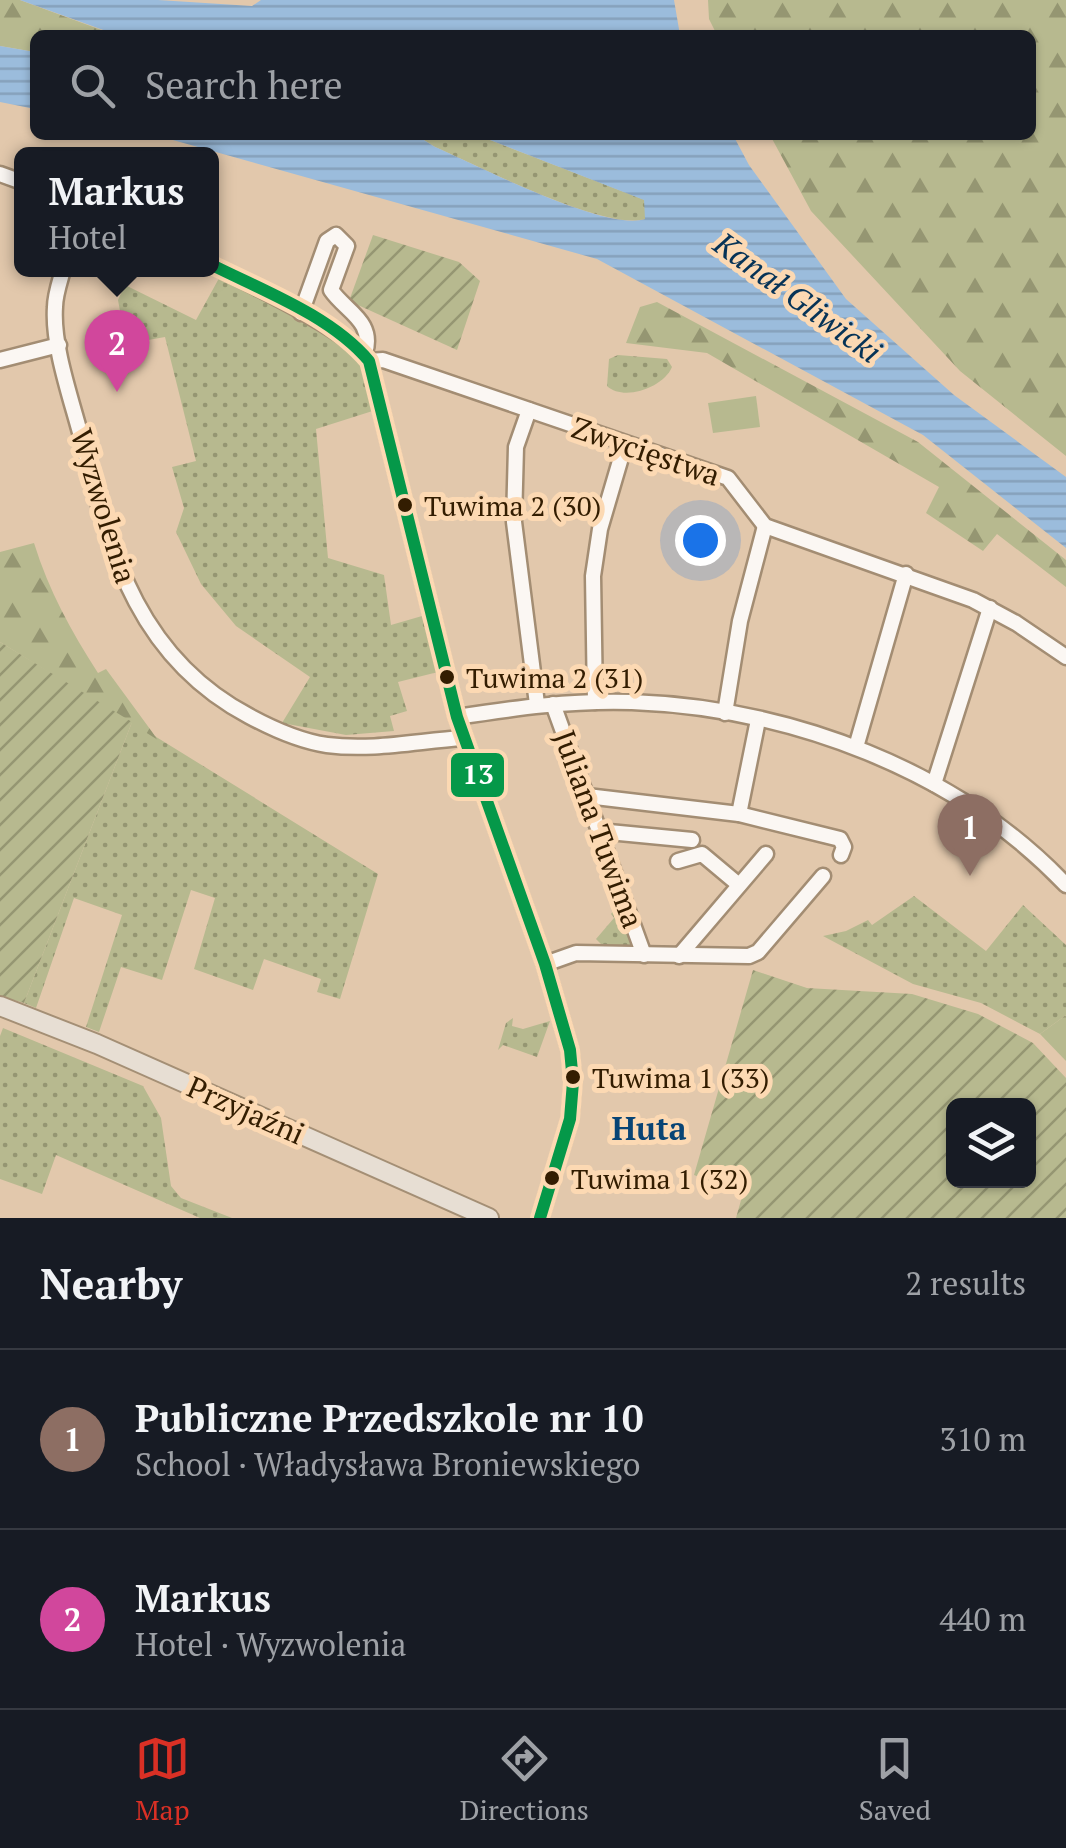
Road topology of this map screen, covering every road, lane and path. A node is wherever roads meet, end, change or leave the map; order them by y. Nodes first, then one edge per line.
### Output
1 (219, 269) edge
2 (61, 277) edge
3 (301, 313) junction
4 (59, 346) junction
5 (367, 357) junction
6 (0, 360) edge
7 (529, 410) junction
8 (625, 444) junction
9 (766, 526) junction
10 (906, 574) junction
11 (990, 608) junction
12 (1066, 657) edge
13 (595, 702) junction
14 (537, 704) junction
15 (554, 704) junction
16 (725, 713) junction
17 (456, 717) junction
18 (758, 720) junction
19 (463, 738) junction
20 (856, 747) junction
21 (934, 784) junction
22 (587, 796) junction
23 (622, 800) junction
24 (739, 814) junction
25 (605, 834) junction
26 (692, 840) dead end
27 (766, 854) dead end
28 (841, 855) dead end
29 (678, 862) dead end
30 (823, 876) dead end
31 (739, 885) junction
32 (1066, 885) edge
33 (644, 955) junction
34 (679, 956) junction
35 (546, 964) junction
36 (0, 1006) edge
37 (490, 1218) edge
38 (540, 1218) edge

1 - 3 street, Zwycięstwa
2 - 4 street, Wyzwolenia
3 - 5 street, Zwycięstwa
3 - 5 street
4 - 6 street
4 - 19 street, Wyzwolenia
5 - 7 street, Zwycięstwa
5 - 17 street
7 - 8 street, Zwycięstwa
7 - 14 street
8 - 9 street, Zwycięstwa
8 - 13 street
9 - 10 street
9 - 16 street
10 - 11 street
10 - 20 street
11 - 12 street
11 - 21 street
13 - 15 street
13 - 16 street
14 - 15 street
14 - 17 street
15 - 22 street, Juliana Tuwima
16 - 18 street
17 - 19 street
18 - 20 street
18 - 24 street
19 - 35 street
20 - 21 street
21 - 32 street
22 - 23 street
22 - 25 street, Juliana Tuwima
23 - 24 street
23 - 25 street
24 - 28 street
25 - 26 street
25 - 33 street, Juliana Tuwima
27 - 31 street, Juliana Tuwima
29 - 31 street
30 - 34 street, Juliana Tuwima
31 - 34 street, Juliana Tuwima
33 - 34 street, Juliana Tuwima
33 - 35 street, Juliana Tuwima
35 - 38 street
36 - 37 main road, Przyjaźni

